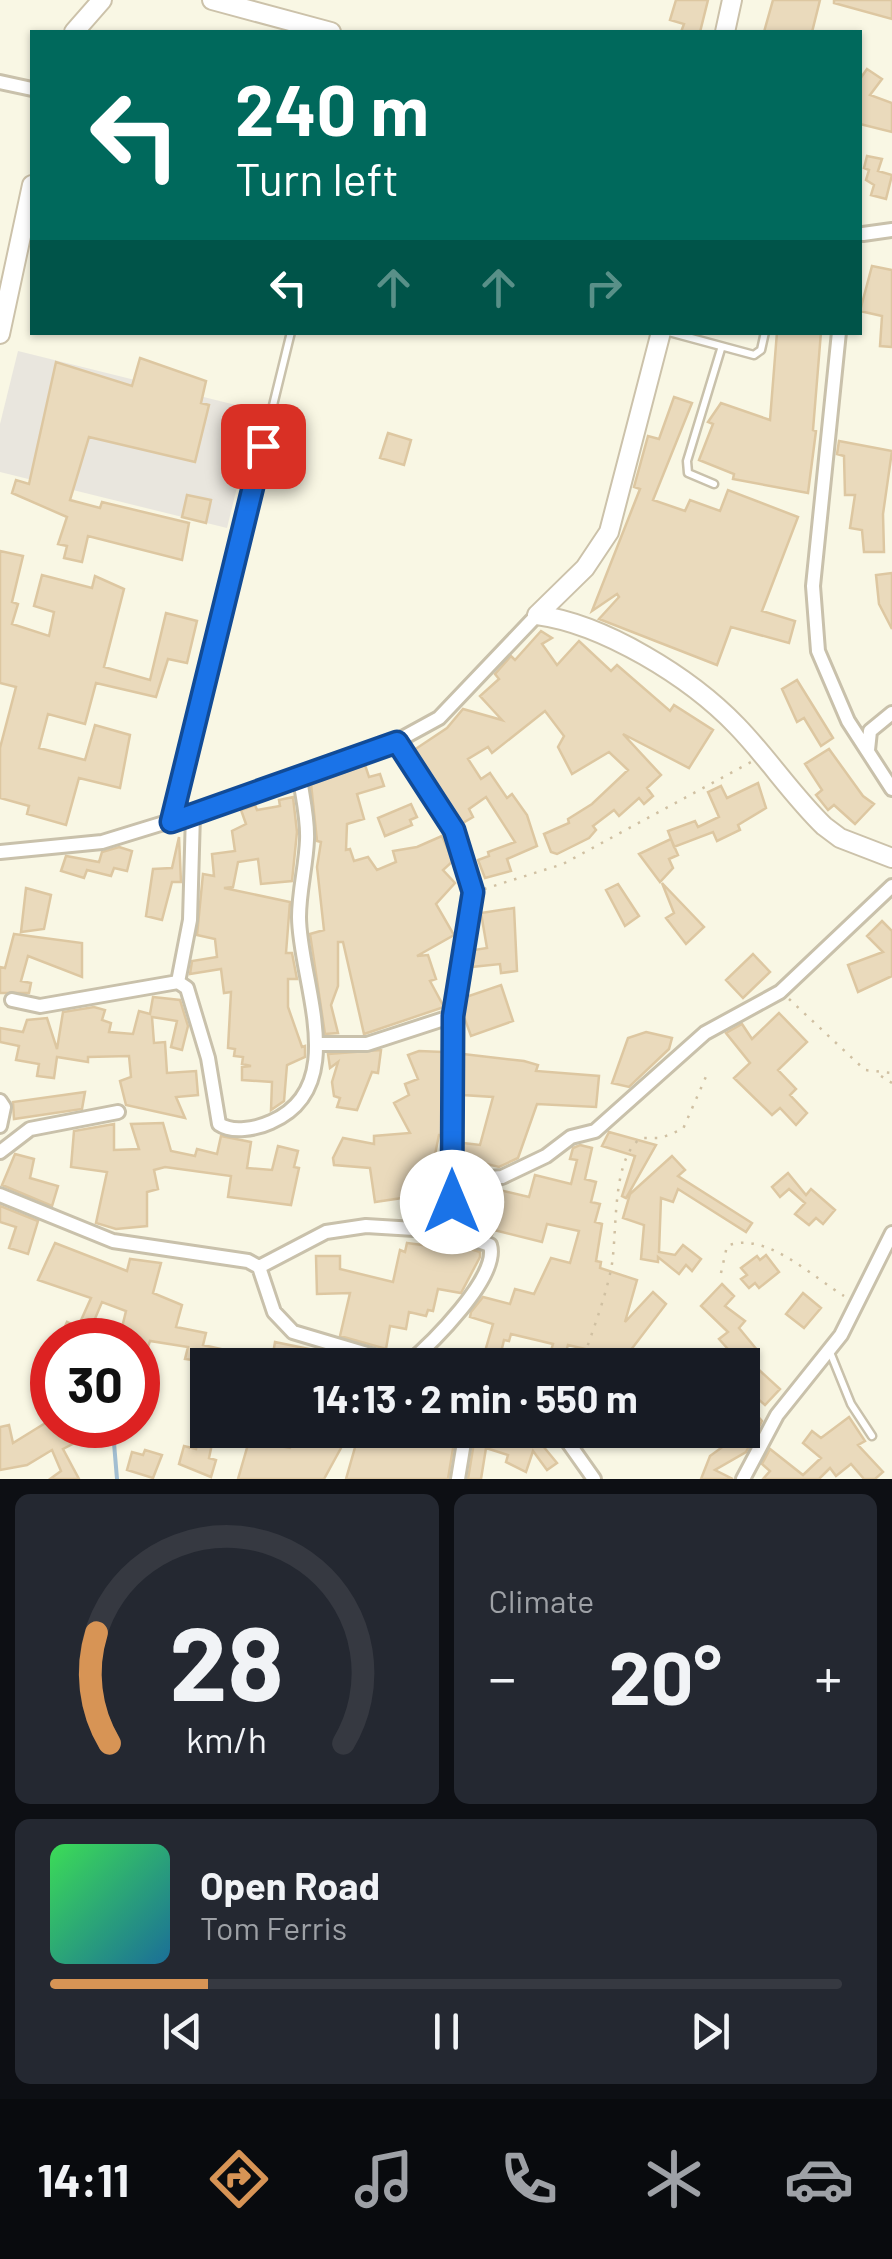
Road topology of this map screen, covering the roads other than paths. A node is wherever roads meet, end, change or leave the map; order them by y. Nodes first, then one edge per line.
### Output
1 (102, 0) edge
2 (732, 0) edge
3 (216, 1) edge
4 (76, 30) edge
5 (324, 30) edge
6 (725, 30) edge
7 (0, 82) edge
8 (30, 90) edge
9 (30, 195) edge
10 (892, 230) edge
11 (864, 234) dead end
12 (0, 334) edge
13 (290, 335) edge
14 (660, 335) edge
15 (678, 335) edge
16 (765, 335) edge
17 (839, 335) edge
18 (720, 349) junction
19 (714, 484) dead end
20 (537, 615) junction
21 (892, 713) edge
22 (397, 742) junction
23 (868, 753) junction
24 (300, 778) junction
25 (892, 789) edge
26 (193, 814) junction
27 (171, 822) junction
28 (0, 852) edge
29 (892, 858) edge
30 (892, 886) edge
31 (178, 982) junction
32 (12, 1000) dead end
33 (453, 1016) junction
34 (317, 1044) junction
35 (0, 1101) edge
36 (118, 1112) dead end
37 (0, 1126) edge
38 (0, 1152) edge
39 (453, 1181) junction
40 (0, 1195) edge
41 (446, 1231) junction
42 (892, 1233) edge
43 (259, 1267) junction
44 (348, 1348) edge
45 (425, 1348) edge
46 (830, 1352) junction
47 (872, 1436) dead end
48 (463, 1448) edge
49 (571, 1448) edge
50 (458, 1479) edge
51 (594, 1479) edge
52 (744, 1479) edge

1 - 4 street
2 - 6 street
3 - 5 street
7 - 8 street
9 - 12 street
10 - 11 street
13 - 27 lane
14 - 20 street
15 - 18 lane
16 - 18 lane
17 - 23 street
18 - 19 lane
20 - 22 street
20 - 29 street
21 - 23 street
22 - 24 street
22 - 33 street
23 - 25 street
24 - 26 street
24 - 34 street
26 - 27 street
26 - 31 street
27 - 28 street
30 - 39 street
31 - 32 street
31 - 34 street
33 - 34 street
33 - 39 street
35 - 37 street
36 - 38 street
39 - 41 street
40 - 43 street
41 - 43 street
41 - 45 street
42 - 46 street
43 - 44 street
46 - 47 lane
46 - 52 street
48 - 50 street
49 - 51 street

